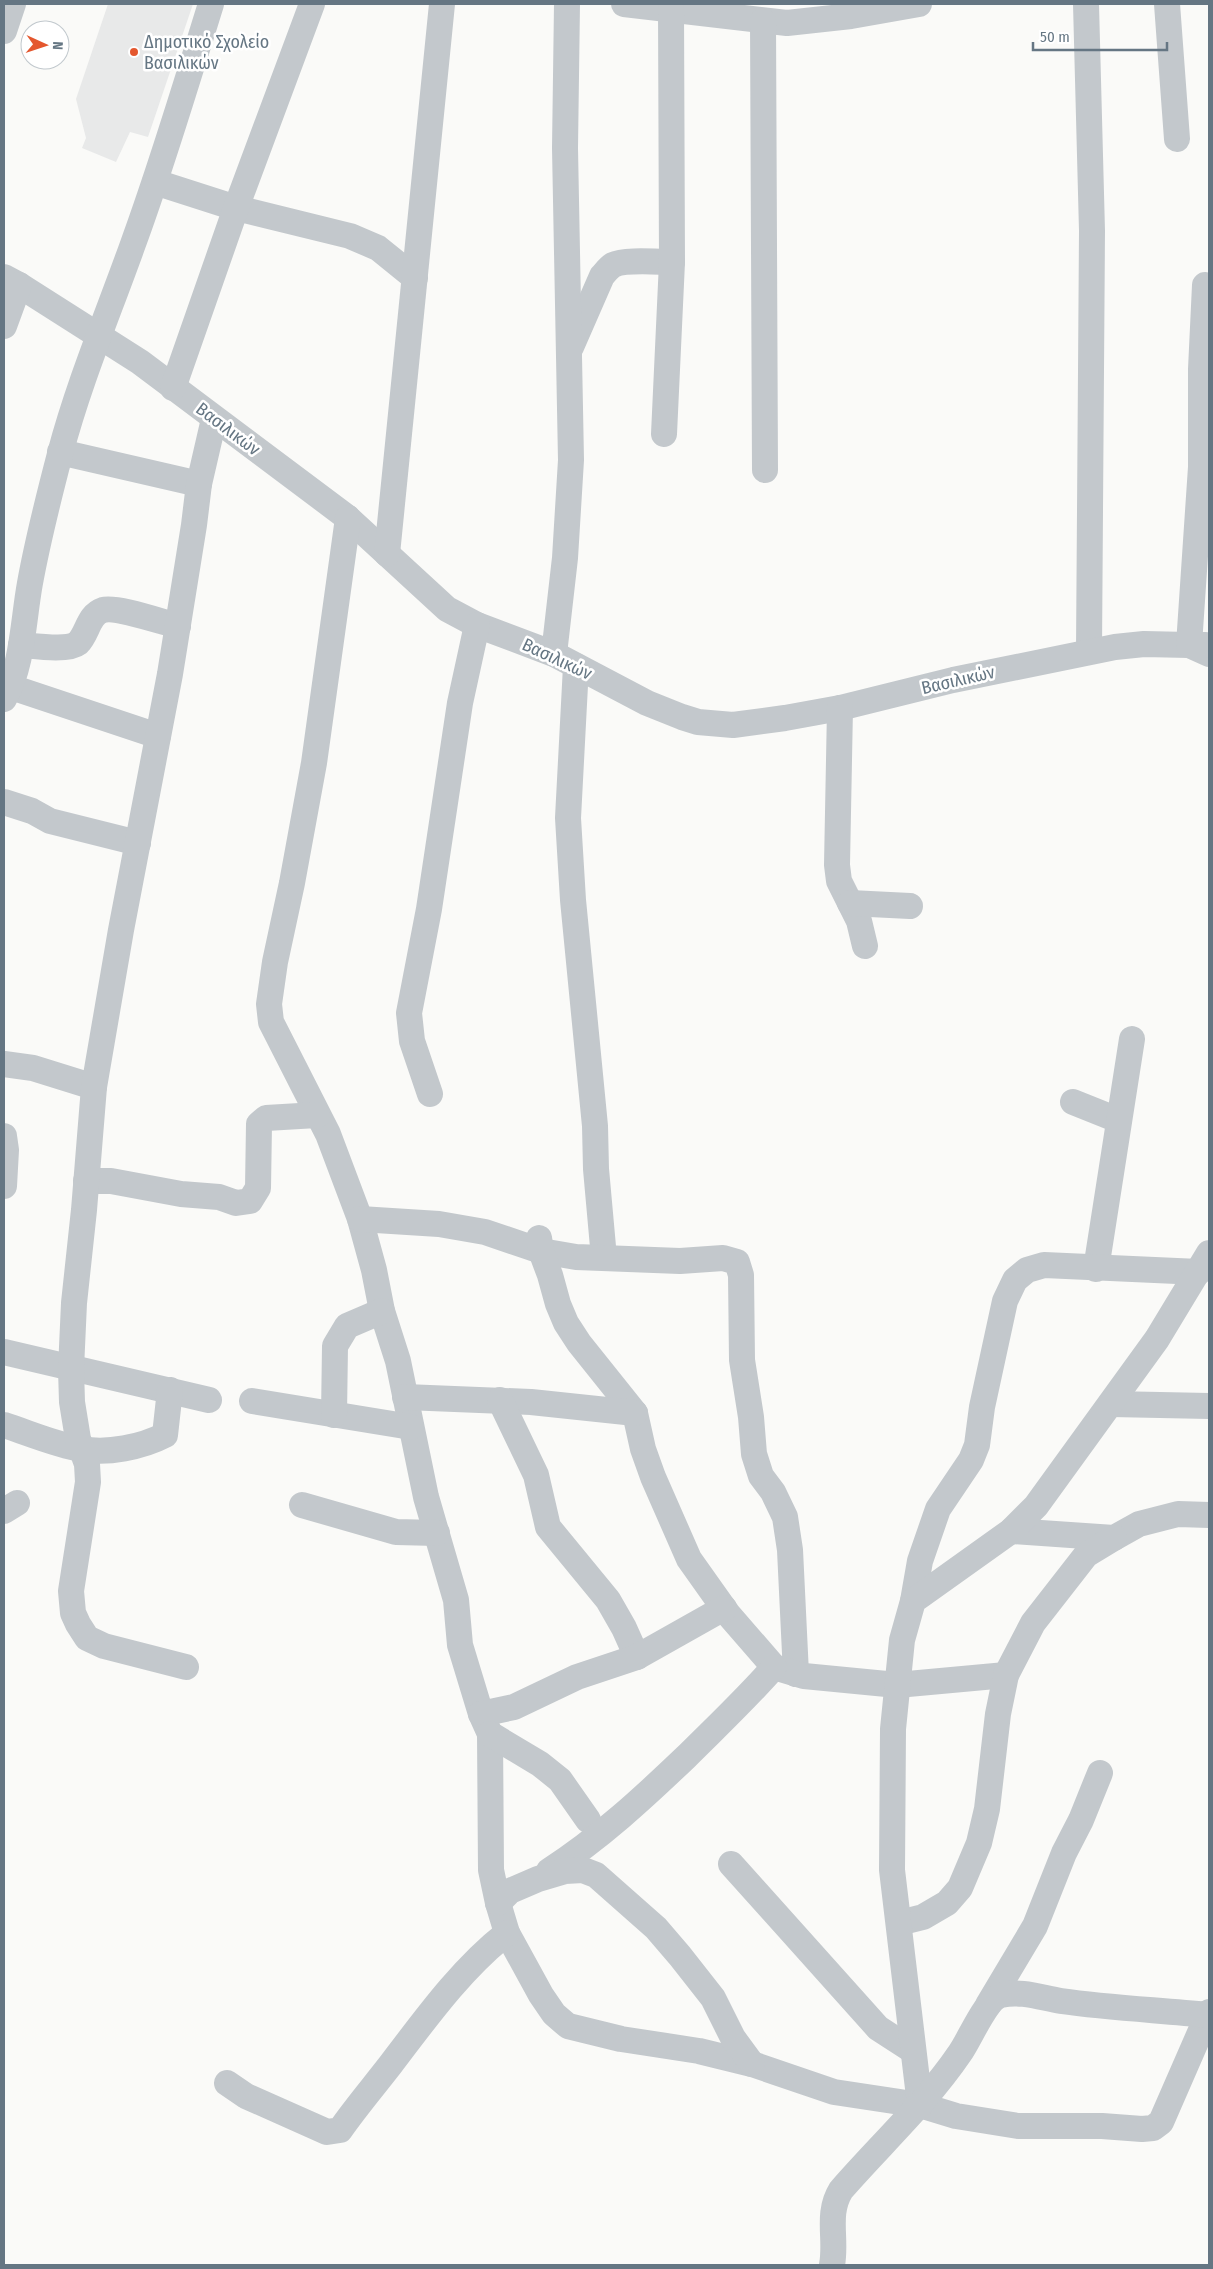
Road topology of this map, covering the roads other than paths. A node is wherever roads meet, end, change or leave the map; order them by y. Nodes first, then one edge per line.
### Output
1 (14, 4) edge
2 (211, 4) edge
3 (312, 4) edge
4 (442, 4) edge
5 (567, 4) edge
6 (624, 4) edge
7 (919, 4) edge
8 (1086, 4) edge
9 (1167, 4) edge
10 (670, 10) junction
11 (763, 21) junction
12 (4, 31) edge
13 (1177, 139) dead end
14 (155, 182) junction
15 (236, 208) junction
16 (672, 262) junction
17 (414, 278) junction
18 (12, 281) edge
19 (1205, 284) dead end
20 (4, 326) edge
21 (100, 336) junction
22 (568, 354) junction
23 (173, 388) junction
24 (214, 419) junction
25 (664, 434) dead end
26 (60, 452) junction
27 (765, 470) dead end
28 (199, 484) junction
29 (348, 518) junction
30 (387, 554) junction
31 (477, 625) junction
32 (178, 626) junction
33 (21, 645) junction
34 (1203, 648) edge
35 (1089, 651) junction
36 (565, 660) junction
37 (7, 693) edge
38 (840, 708) junction
39 (158, 736) junction
40 (4, 802) edge
41 (138, 843) junction
42 (850, 903) junction
43 (910, 906) dead end
44 (865, 946) dead end
45 (1132, 1039) dead end
46 (4, 1064) edge
47 (94, 1087) junction
48 (430, 1094) dead end
49 (1073, 1102) dead end
50 (318, 1115) junction
51 (1118, 1120) junction
52 (4, 1136) edge
53 (86, 1181) junction
54 (4, 1186) edge
55 (360, 1219) junction
56 (540, 1244) junction
57 (604, 1258) junction
58 (1204, 1263) edge
59 (1096, 1269) junction
60 (382, 1311) junction
61 (4, 1352) edge
62 (70, 1368) junction
63 (170, 1390) junction
64 (405, 1397) junction
65 (209, 1400) dead end
66 (442, 1400) junction
67 (500, 1400) junction
68 (252, 1401) dead end
69 (1110, 1404) junction
70 (1209, 1406) edge
71 (635, 1413) junction
72 (334, 1415) junction
73 (4, 1425) edge
74 (412, 1432) junction
75 (82, 1449) junction
76 (302, 1505) dead end
77 (1209, 1515) edge
78 (1011, 1531) junction
79 (437, 1533) junction
80 (1114, 1538) junction
81 (913, 1601) junction
82 (724, 1608) junction
83 (636, 1658) junction
84 (186, 1666) dead end
85 (785, 1670) junction
86 (1006, 1675) junction
87 (897, 1685) junction
88 (486, 1724) junction
89 (1100, 1773) dead end
90 (588, 1820) dead end
91 (731, 1864) dead end
92 (538, 1879) junction
93 (498, 1903) junction
94 (899, 1923) junction
95 (507, 1933) junction
96 (988, 2005) junction
97 (1209, 2014) edge
98 (912, 2050) junction
99 (752, 2064) junction
100 (227, 2083) dead end
101 (920, 2105) junction
102 (832, 2265) edge

1 - 12 street
2 - 14 street
3 - 15 street
4 - 17 street
5 - 22 street
6 - 10 street
7 - 11 street
8 - 35 street
9 - 13 street
10 - 11 street
10 - 16 street
11 - 27 street
14 - 15 street
14 - 21 street
15 - 17 street
15 - 23 street
16 - 22 street
16 - 25 street
17 - 30 street
18 - 20 street
18 - 21 street, Βασιλικών
19 - 34 street
21 - 23 street, Βασιλικών
21 - 26 street
22 - 36 street
23 - 24 street, Βασιλικών
24 - 28 street
24 - 29 street, Βασιλικών
26 - 28 street
26 - 33 street
28 - 32 street
29 - 30 street, Βασιλικών
29 - 50 street
30 - 31 street, Βασιλικών
31 - 36 street, Βασιλικών
31 - 48 street
32 - 33 street
32 - 39 street
33 - 37 street
34 - 35 street, Βασιλικών
35 - 38 street, Βασιλικών
36 - 38 street, Βασιλικών
36 - 57 street
37 - 39 street
38 - 42 street
39 - 41 street
40 - 41 street
41 - 47 street
42 - 43 street
42 - 44 street
45 - 51 street
46 - 47 street
47 - 53 street
49 - 51 street
50 - 53 street
50 - 55 street
51 - 59 street
52 - 54 street
53 - 62 street
55 - 56 street
55 - 60 street
56 - 57 street
56 - 71 street
57 - 85 street
58 - 59 street
58 - 69 street
59 - 81 street
60 - 64 street
60 - 72 street
61 - 62 street
62 - 63 street
62 - 75 street
63 - 65 street
63 - 75 street
64 - 66 street
64 - 74 street
66 - 67 street
66 - 74 street
67 - 71 street
67 - 83 street
68 - 72 street
69 - 70 street
69 - 78 street
71 - 82 street
72 - 74 street
73 - 75 street
74 - 79 street
75 - 84 street
76 - 79 street
77 - 80 street
78 - 80 street
78 - 81 street
79 - 88 street
80 - 86 street
81 - 87 street
82 - 83 street
82 - 85 street
83 - 88 street
85 - 87 street
85 - 92 street
86 - 87 street
86 - 94 street
87 - 94 street
88 - 90 street
88 - 93 street
89 - 96 street
91 - 98 street
92 - 93 street
92 - 99 street
93 - 95 street
94 - 98 street
95 - 99 street
95 - 100 street
96 - 97 street
96 - 101 street
97 - 101 street
98 - 101 street
99 - 101 street
101 - 102 street

